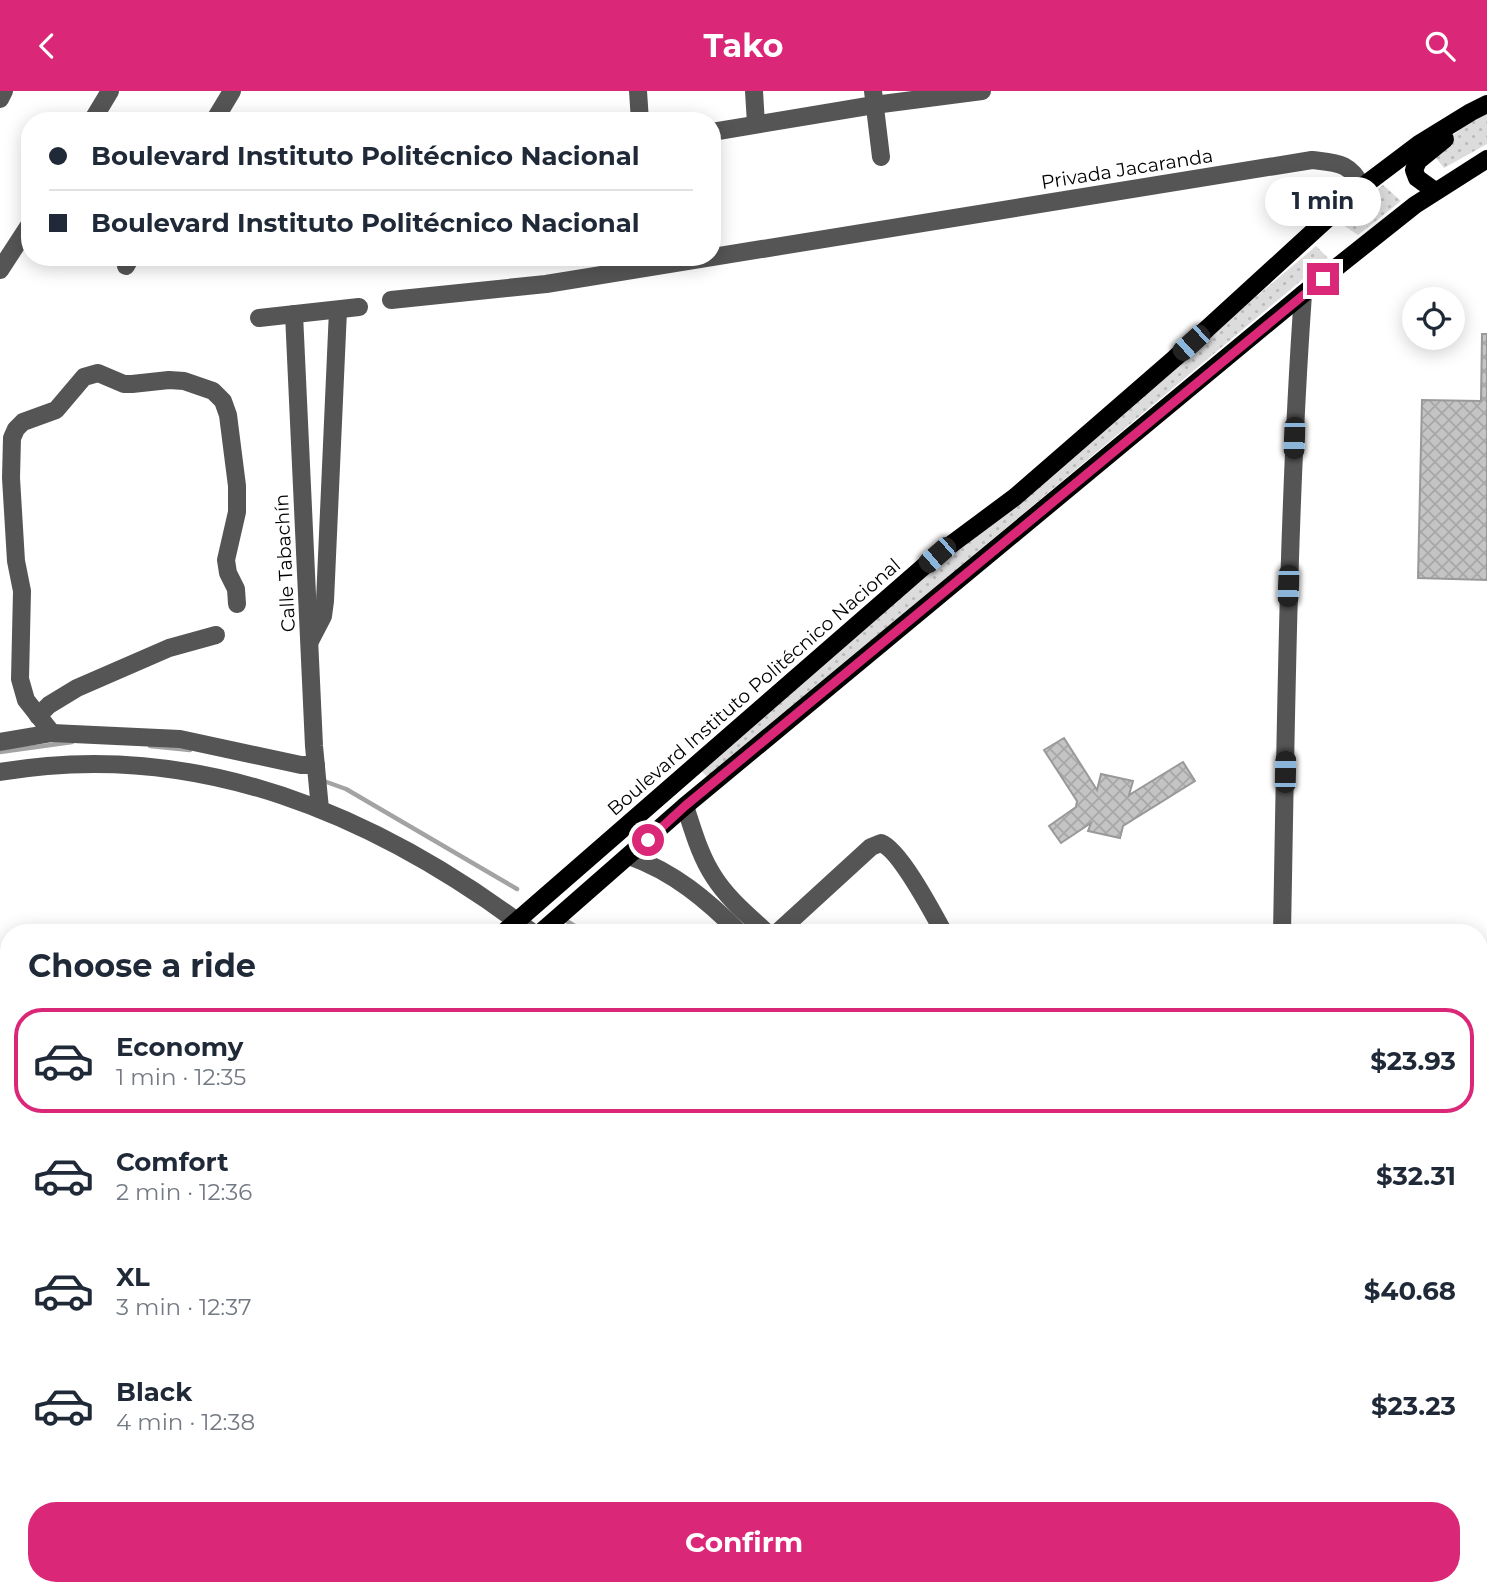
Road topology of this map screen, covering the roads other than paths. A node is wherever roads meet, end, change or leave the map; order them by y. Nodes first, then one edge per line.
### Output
1 (5, 91) edge
2 (110, 91) edge
3 (232, 91) edge
4 (638, 91) edge
5 (754, 91) edge
6 (982, 91) edge
7 (874, 98) edge
8 (0, 99) edge
9 (1479, 108) edge
10 (97, 112) edge
11 (219, 112) edge
12 (639, 112) edge
13 (756, 124) junction
14 (721, 130) edge
15 (881, 157) dead end
16 (1487, 159) edge
17 (1362, 187) junction
18 (1435, 191) junction
19 (21, 238) edge
20 (721, 256) edge
21 (660, 266) edge
22 (0, 270) edge
23 (1303, 294) junction
24 (391, 300) dead end
25 (359, 307) dead end
26 (338, 310) junction
27 (294, 314) junction
28 (259, 318) dead end
29 (237, 604) dead end
30 (216, 635) dead end
31 (310, 641) junction
32 (38, 716) junction
33 (52, 733) junction
34 (0, 742) edge
35 (0, 772) edge
36 (317, 774) junction
37 (674, 786) junction
38 (685, 806) junction
39 (320, 809) junction
40 (629, 856) junction
41 (705, 861) junction
42 (680, 882) junction
43 (723, 904) junction
44 (506, 924) edge
45 (513, 924) edge
46 (550, 924) edge
47 (735, 924) edge
48 (753, 924) edge
49 (787, 924) edge
50 (939, 924) edge
51 (1282, 924) edge

1 - 8 street
2 - 10 street
3 - 11 street
4 - 12 street
5 - 13 street
6 - 7 street
7 - 13 street
7 - 15 street
9 - 17 main road, Boulevard Instituto Politécnico Nacional
9 - 18 main road
13 - 14 street
16 - 18 main road
17 - 20 street, Privada Jacaranda
17 - 37 main road, Boulevard Instituto Politécnico Nacional
18 - 23 main road
19 - 22 street
21 - 24 street, Privada Jacaranda
23 - 38 main road
23 - 51 street
25 - 26 street
26 - 27 street
26 - 31 street
27 - 28 street
27 - 31 street, Calle Tabachín
29 - 32 street
30 - 32 street
31 - 36 street, Calle Tabachín
32 - 33 street
33 - 34 street
33 - 36 street
35 - 39 street
36 - 39 street, Calle Tabachín
37 - 38 main road
37 - 45 main road, Boulevard Instituto Politécnico Nacional
38 - 40 main road
38 - 41 street
39 - 44 street
40 - 42 street
40 - 46 main road
41 - 42 street
41 - 43 street
42 - 43 street
43 - 47 street
43 - 48 street
49 - 50 street

